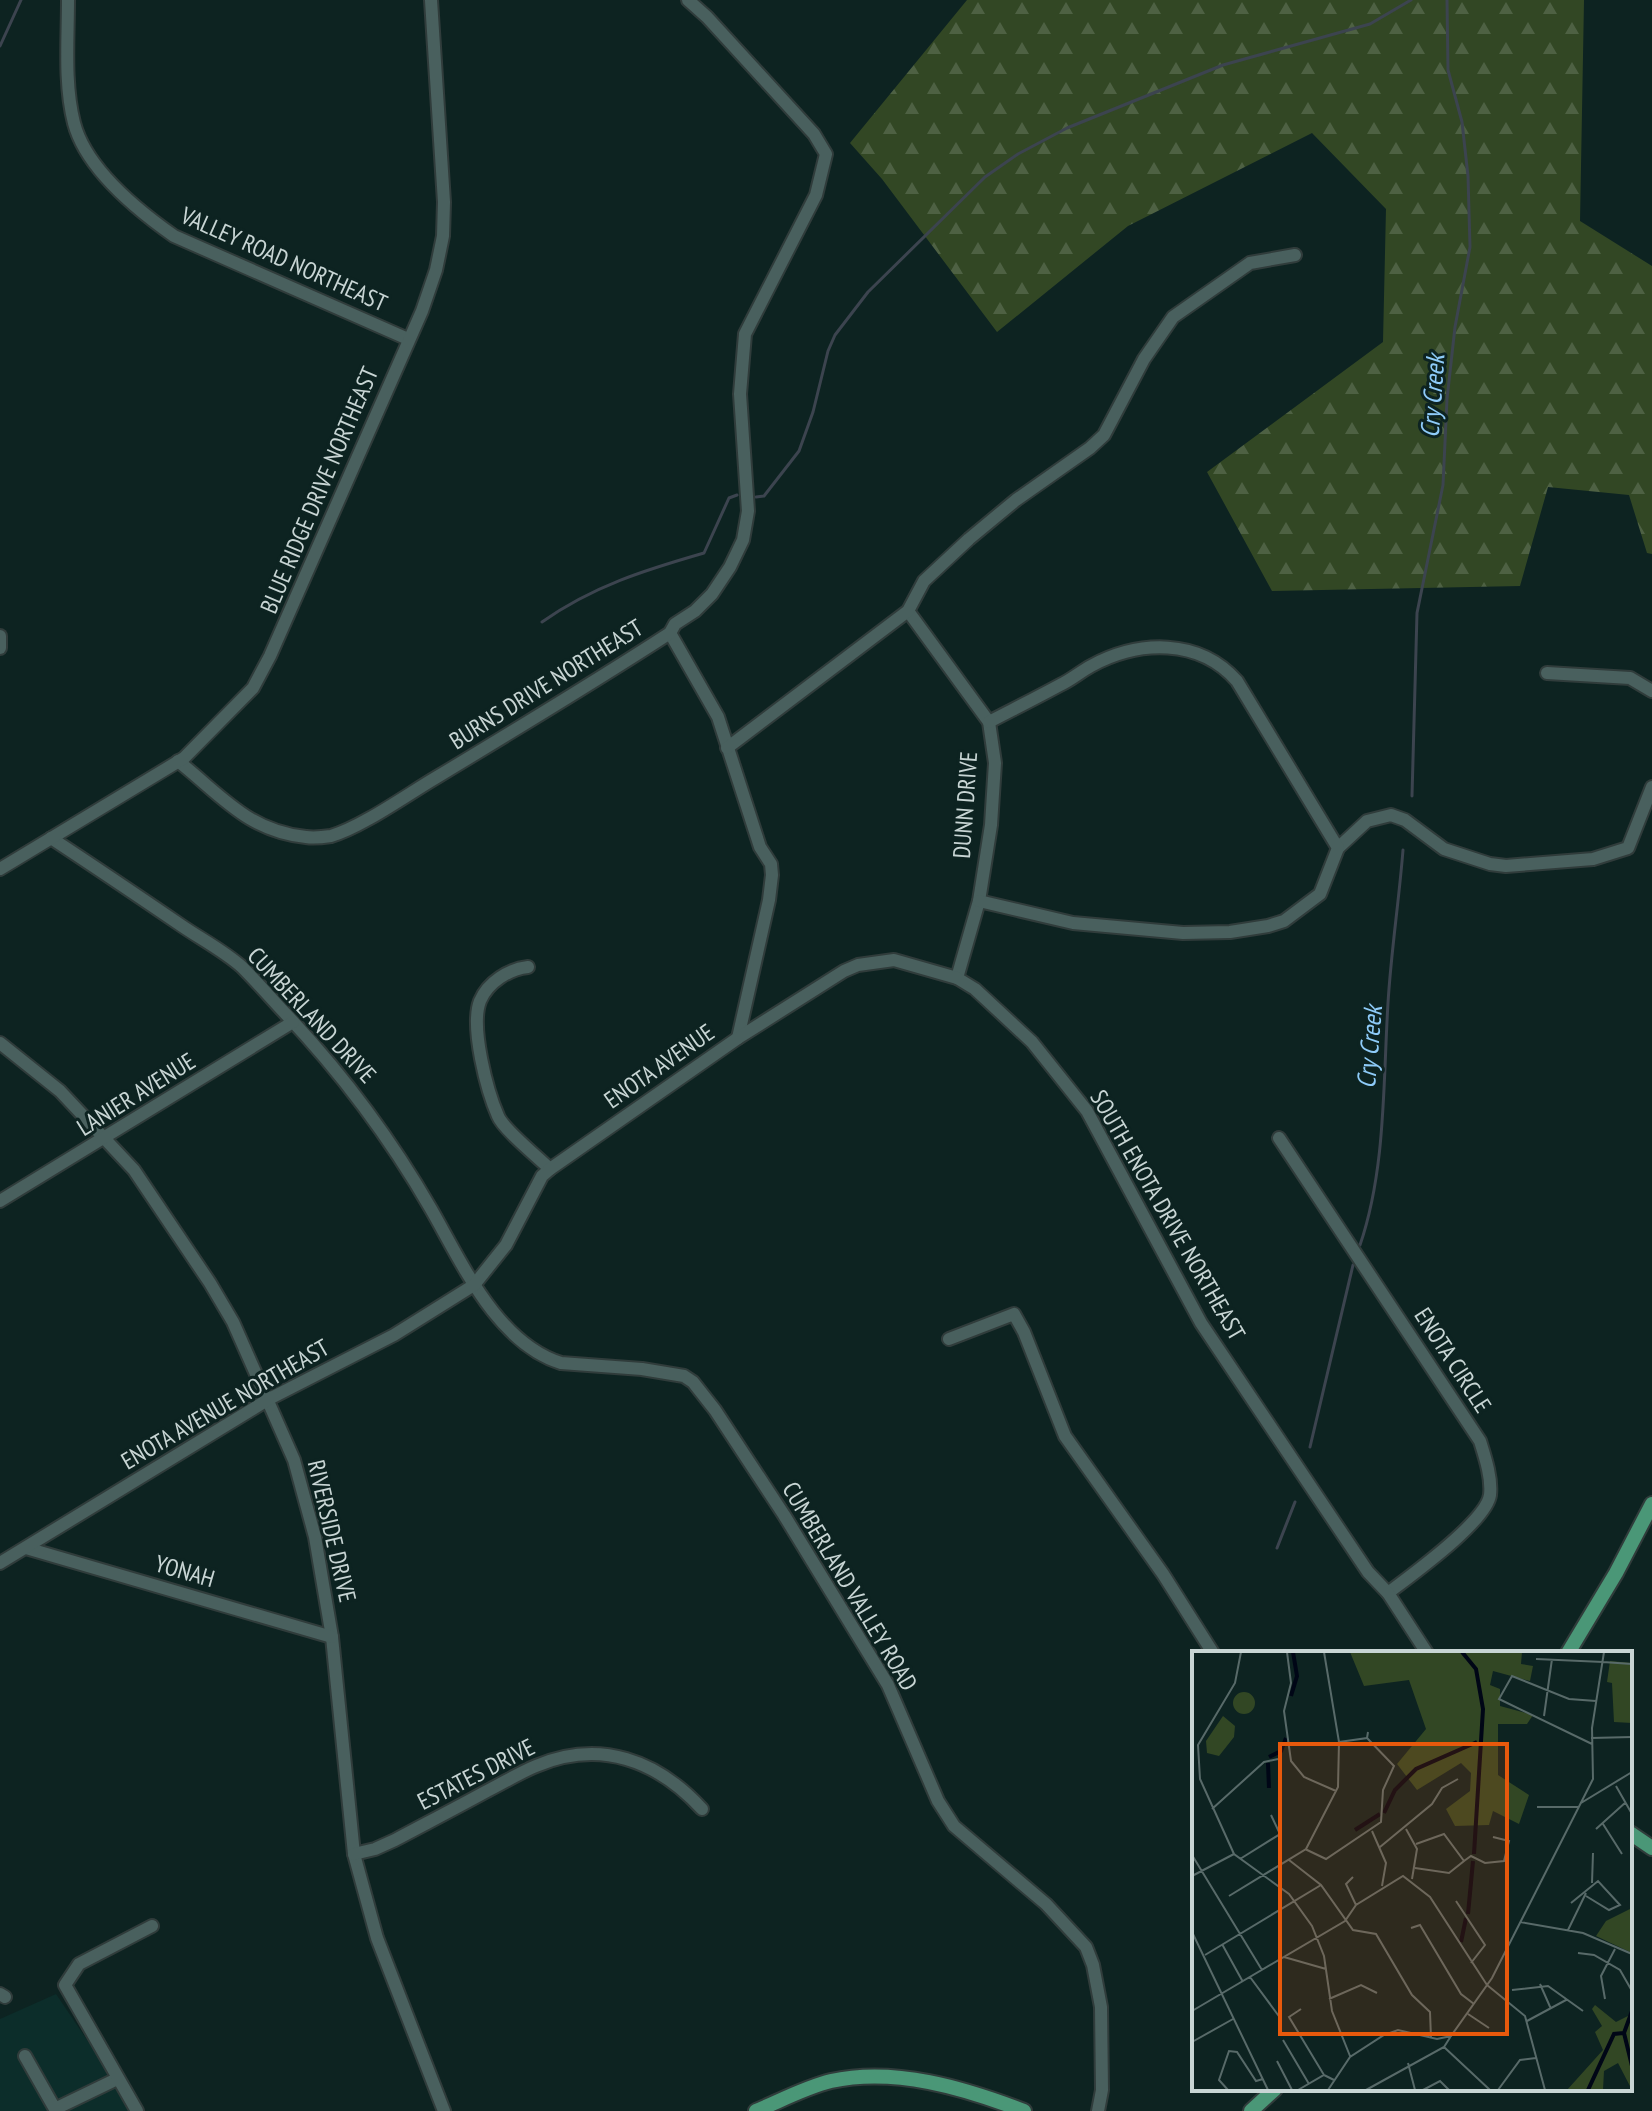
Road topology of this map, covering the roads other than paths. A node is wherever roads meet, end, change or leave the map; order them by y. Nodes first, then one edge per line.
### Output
1 (68, 0) edge
2 (431, 0) edge
3 (688, 0) edge
4 (1295, 255) dead end
5 (408, 339) junction
6 (908, 611) junction
7 (670, 633) junction
8 (0, 636) edge
9 (0, 648) edge
10 (1547, 673) dead end
11 (1652, 691) edge
12 (989, 722) junction
13 (727, 748) junction
14 (178, 761) junction
15 (1652, 787) edge
16 (51, 838) junction
17 (1338, 848) junction
18 (0, 869) edge
19 (979, 901) junction
20 (528, 967) dead end
21 (957, 978) junction
22 (293, 1022) junction
23 (738, 1038) junction
24 (0, 1043) edge
25 (1279, 1138) dead end
26 (104, 1140) junction
27 (550, 1169) junction
28 (0, 1201) edge
29 (474, 1285) junction
30 (949, 1339) dead end
31 (269, 1399) junction
32 (1652, 1504) edge
33 (26, 1548) junction
34 (0, 1563) edge
35 (1388, 1593) junction
36 (332, 1637) junction
37 (1212, 1651) edge
38 (1426, 1651) edge
39 (1569, 1651) edge
40 (702, 1809) dead end
41 (1632, 1834) edge
42 (1652, 1848) edge
43 (354, 1854) junction
44 (152, 1926) dead end
45 (25, 2056) dead end
46 (117, 2079) junction
47 (1273, 2091) edge
48 (56, 2110) edge
49 (137, 2111) edge
50 (444, 2111) edge
51 (756, 2111) edge
52 (1024, 2111) edge
53 (1098, 2111) edge
54 (1251, 2111) edge

1 - 5 street, VALLEY ROAD NORTHEAST
2 - 5 street, BLUE RIDGE DRIVE NORTHEAST
3 - 7 street, BURNS DRIVE NORTHEAST
4 - 6 street
5 - 14 street, BLUE RIDGE DRIVE NORTHEAST
6 - 12 street, DUNN DRIVE
6 - 13 street
7 - 13 street, ENOTA AVENUE
7 - 14 street, BURNS DRIVE NORTHEAST
8 - 9 street
10 - 11 street
12 - 17 street
12 - 19 street, DUNN DRIVE
13 - 23 street, ENOTA AVENUE
14 - 16 street, BLUE RIDGE DRIVE NORTHEAST
15 - 17 street
16 - 18 street, BLUE RIDGE DRIVE NORTHEAST
16 - 22 street, CUMBERLAND DRIVE
17 - 19 street
19 - 21 street, DUNN DRIVE
20 - 27 street
21 - 23 street, SOUTH ENOTA DRIVE NORTHEAST
21 - 35 street, SOUTH ENOTA DRIVE NORTHEAST
22 - 26 street, LANIER AVENUE
22 - 29 street, CUMBERLAND DRIVE
23 - 27 street, ENOTA AVENUE
24 - 26 street, RIVERSIDE DRIVE
25 - 35 street, ENOTA CIRCLE
26 - 28 street, LANIER AVENUE
26 - 31 street, RIVERSIDE DRIVE
27 - 29 street, ENOTA AVENUE
29 - 31 street, ENOTA AVENUE NORTHEAST
29 - 53 street, CUMBERLAND VALLEY ROAD
30 - 37 street
31 - 33 street, ENOTA AVENUE NORTHEAST
31 - 36 street, RIVERSIDE DRIVE
32 - 39 main road
33 - 34 street, ENOTA AVENUE NORTHEAST
33 - 36 street, YONAH
35 - 38 street, SOUTH ENOTA DRIVE NORTHEAST
36 - 43 street, RIVERSIDE DRIVE
40 - 43 street, ESTATES DRIVE
41 - 42 main road
43 - 50 street, RIVERSIDE DRIVE
44 - 46 street
45 - 48 street
46 - 48 street
46 - 49 street
47 - 54 main road
51 - 52 main road

